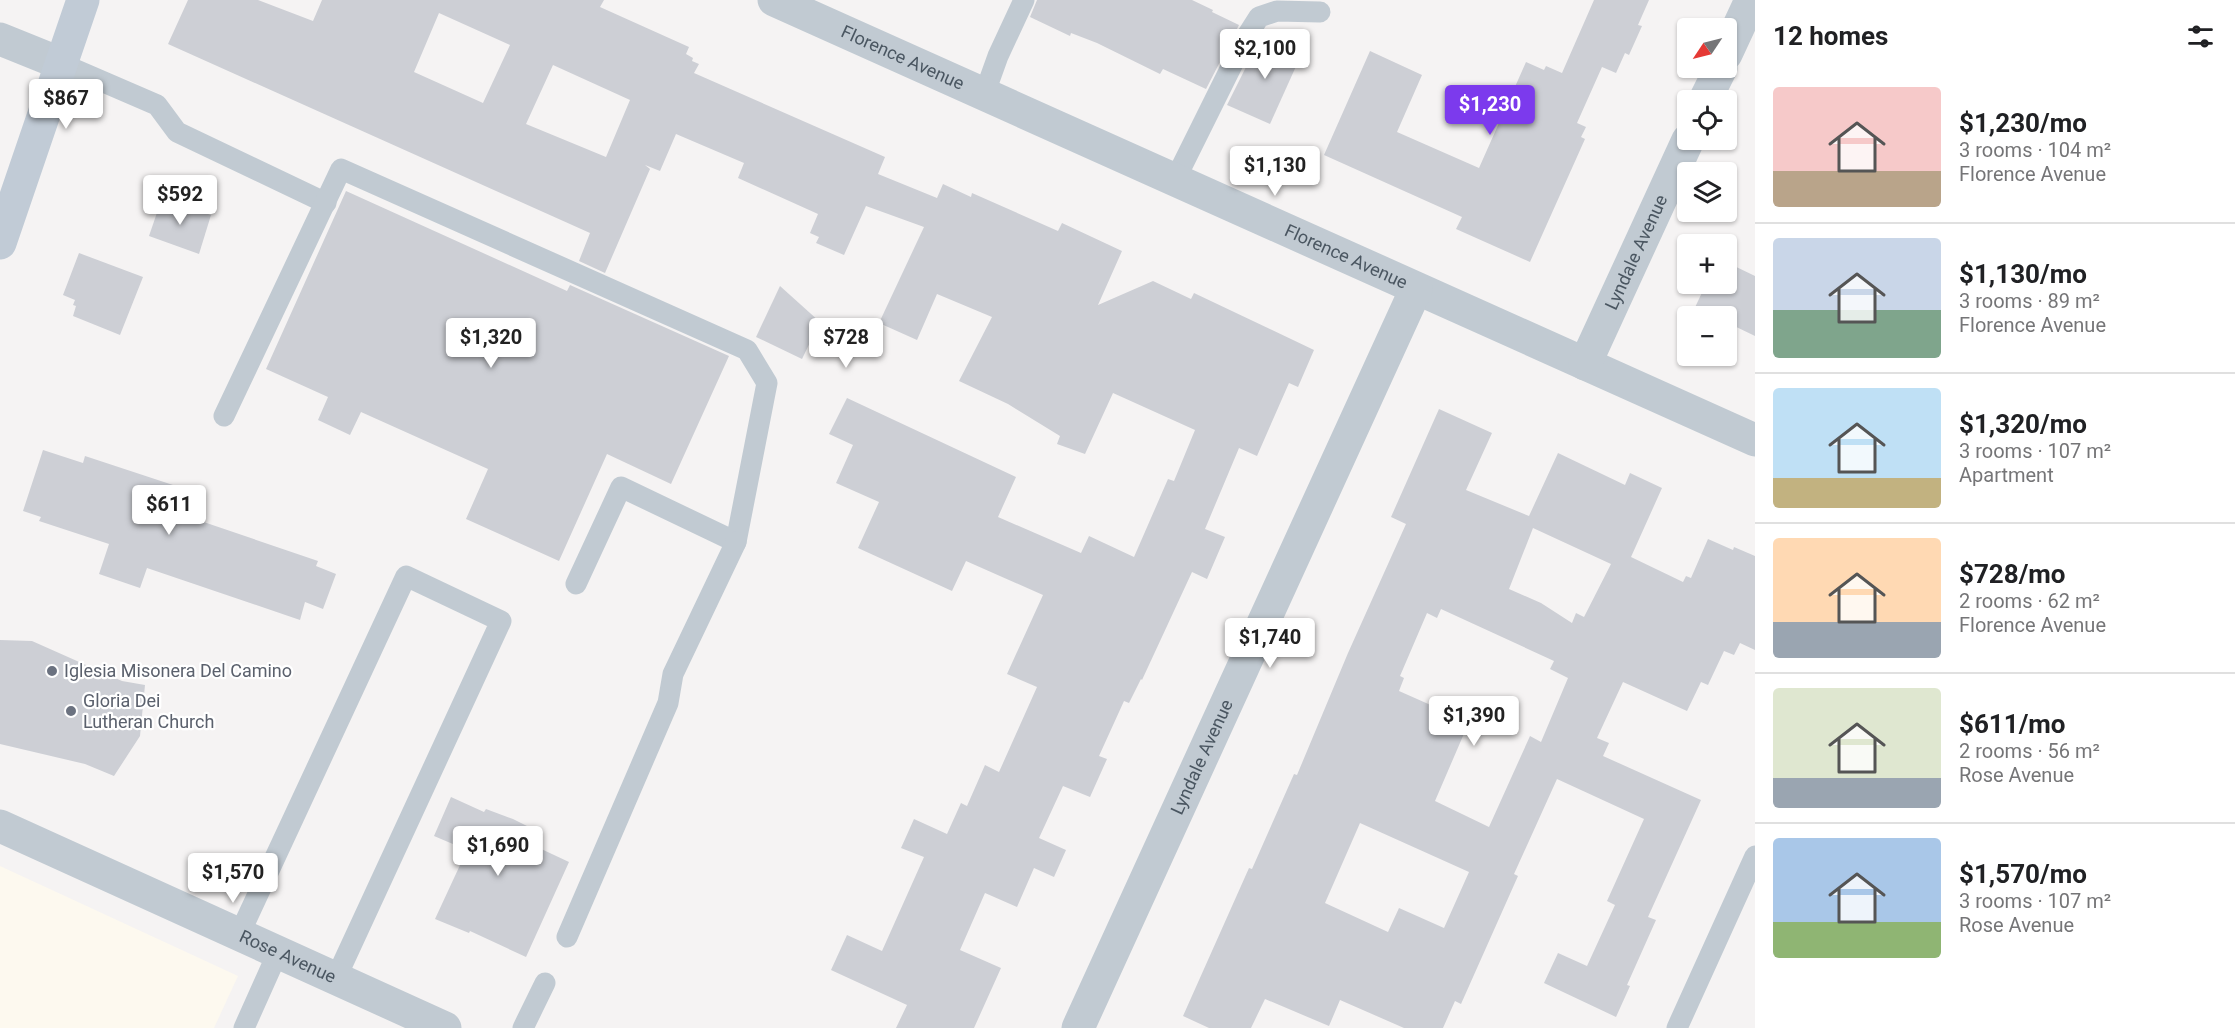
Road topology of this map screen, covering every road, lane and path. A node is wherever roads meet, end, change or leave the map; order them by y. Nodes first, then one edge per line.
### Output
1 (83, 0) edge
2 (774, 0) edge
3 (1024, 0) edge
4 (1751, 0) edge
5 (1320, 12) dead end
6 (1737, 30) edge
7 (0, 39) edge
8 (62, 64) junction
9 (984, 95) junction
10 (1683, 150) edge
11 (1175, 180) junction
12 (326, 203) junction
13 (0, 243) edge
14 (1416, 289) junction
15 (1585, 364) junction
16 (224, 416) dead end
17 (1755, 440) edge
18 (736, 542) junction
19 (576, 584) dead end
20 (0, 826) edge
21 (1755, 856) edge
22 (239, 935) junction
23 (567, 938) dead end
24 (278, 952) junction
25 (336, 978) junction
26 (545, 983) dead end
27 (244, 1028) edge
28 (445, 1028) edge
29 (524, 1028) edge
30 (1078, 1028) edge
31 (1677, 1028) edge

1 - 8 main road
2 - 9 street, Florence Avenue
3 - 9 lane
4 - 6 street
5 - 11 lane
7 - 8 street
8 - 12 lane
8 - 13 main road
9 - 11 street, Florence Avenue
10 - 15 street, Lyndale Avenue
11 - 14 street, Florence Avenue
12 - 16 lane
12 - 18 lane
14 - 15 street, Florence Avenue
14 - 30 street, Lyndale Avenue
15 - 17 street, Florence Avenue
18 - 19 lane
18 - 23 lane
20 - 22 street, Rose Avenue
21 - 31 lane
22 - 24 street, Rose Avenue
22 - 25 lane
24 - 25 street, Rose Avenue
24 - 27 lane
25 - 28 street, Rose Avenue
26 - 29 lane

